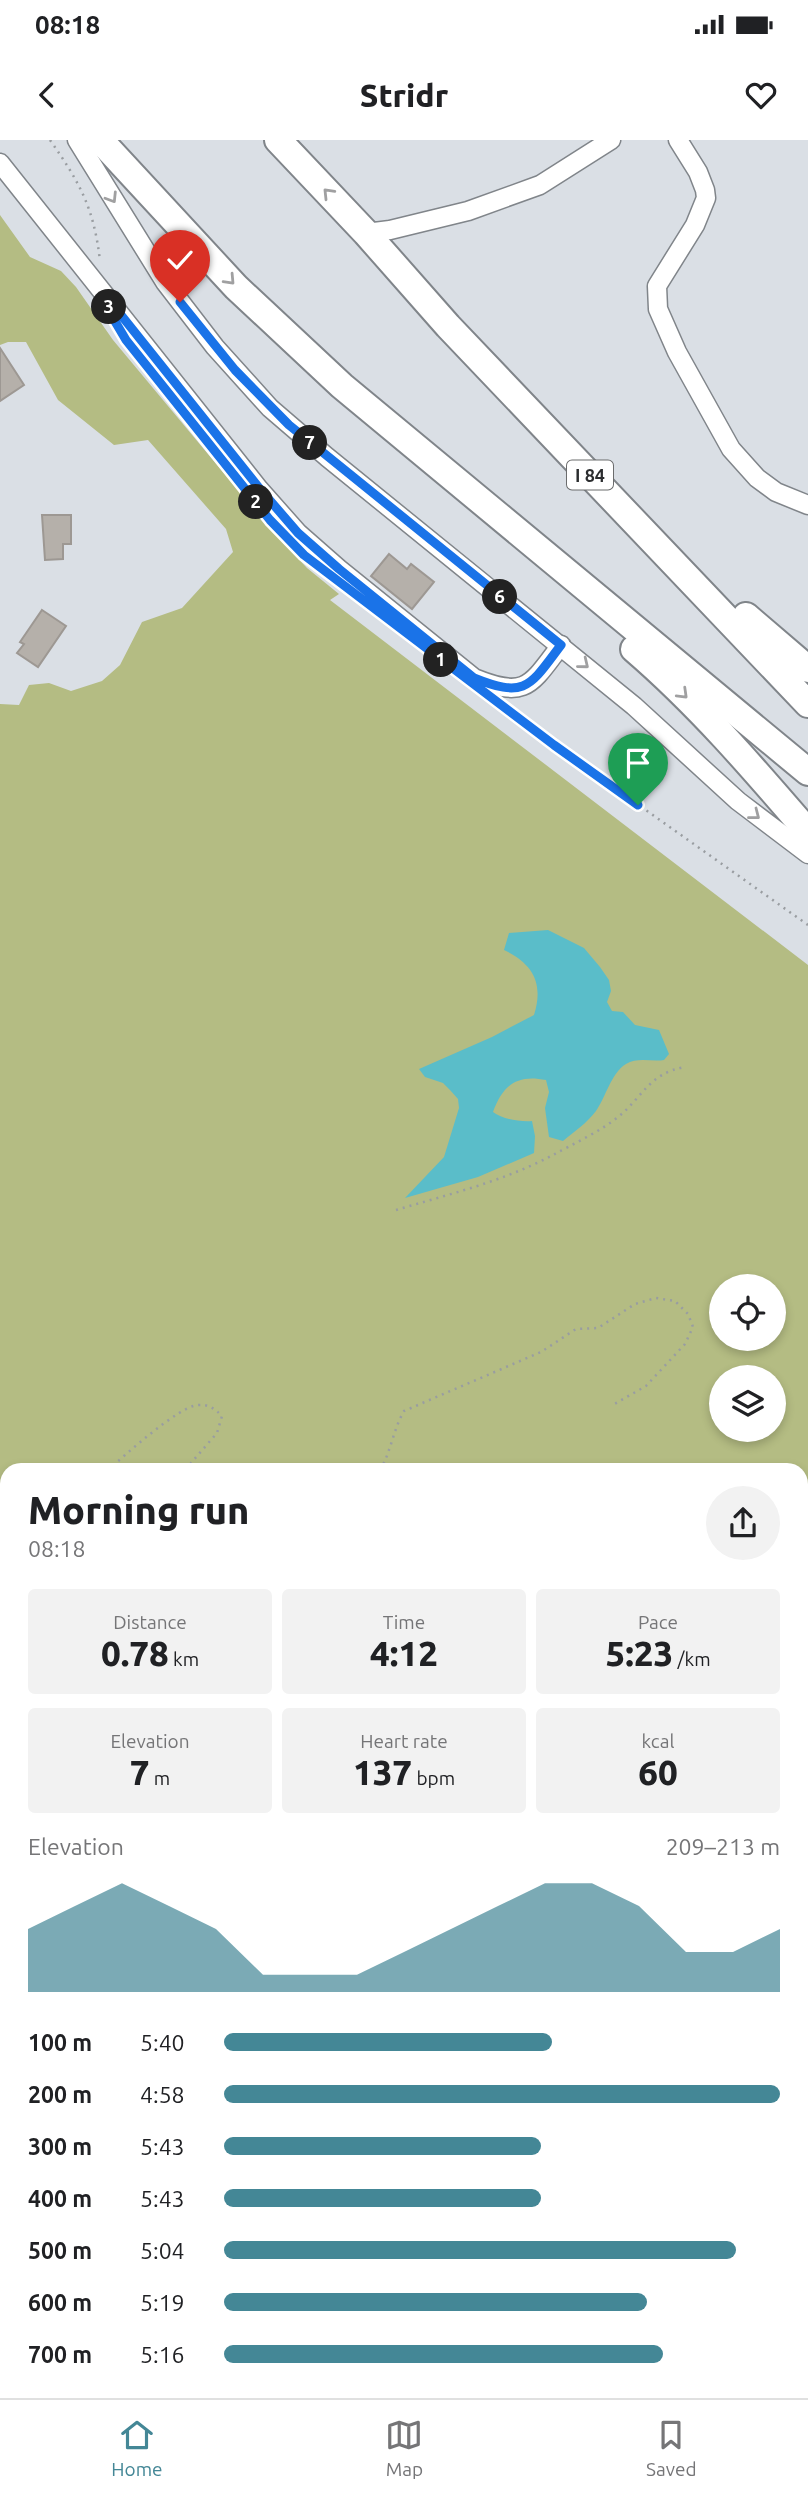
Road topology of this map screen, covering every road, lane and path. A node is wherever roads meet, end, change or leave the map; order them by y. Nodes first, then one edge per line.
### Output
1 (50, 140) edge
2 (77, 140) edge
3 (100, 140) edge
4 (278, 140) edge
5 (611, 140) edge
6 (678, 140) edge
7 (0, 163) edge
8 (370, 238) junction
9 (105, 295) junction
10 (342, 386) junction
11 (808, 505) edge
12 (561, 645) junction
13 (808, 669) edge
14 (493, 700) dead end
15 (808, 704) edge
16 (808, 772) edge
17 (808, 832) edge
18 (808, 854) edge
19 (808, 925) edge
20 (685, 1067) dead end
21 (396, 1210) dead end
22 (611, 1406) dead end
23 (116, 1463) edge
24 (191, 1463) edge
25 (384, 1463) edge

1 - 9 path
2 -> 12 street
3 -> 10 highway
8 -> 4 highway, I 84
5 - 8 street
6 - 11 street
7 - 9 street
8 - 13 highway
8 - 15 highway, I 84
9 - 12 street
10 - 16 highway
10 -> 17 highway
12 -> 18 street
14 - 19 path
20 - 21 path
22 - 25 path
23 - 24 path

